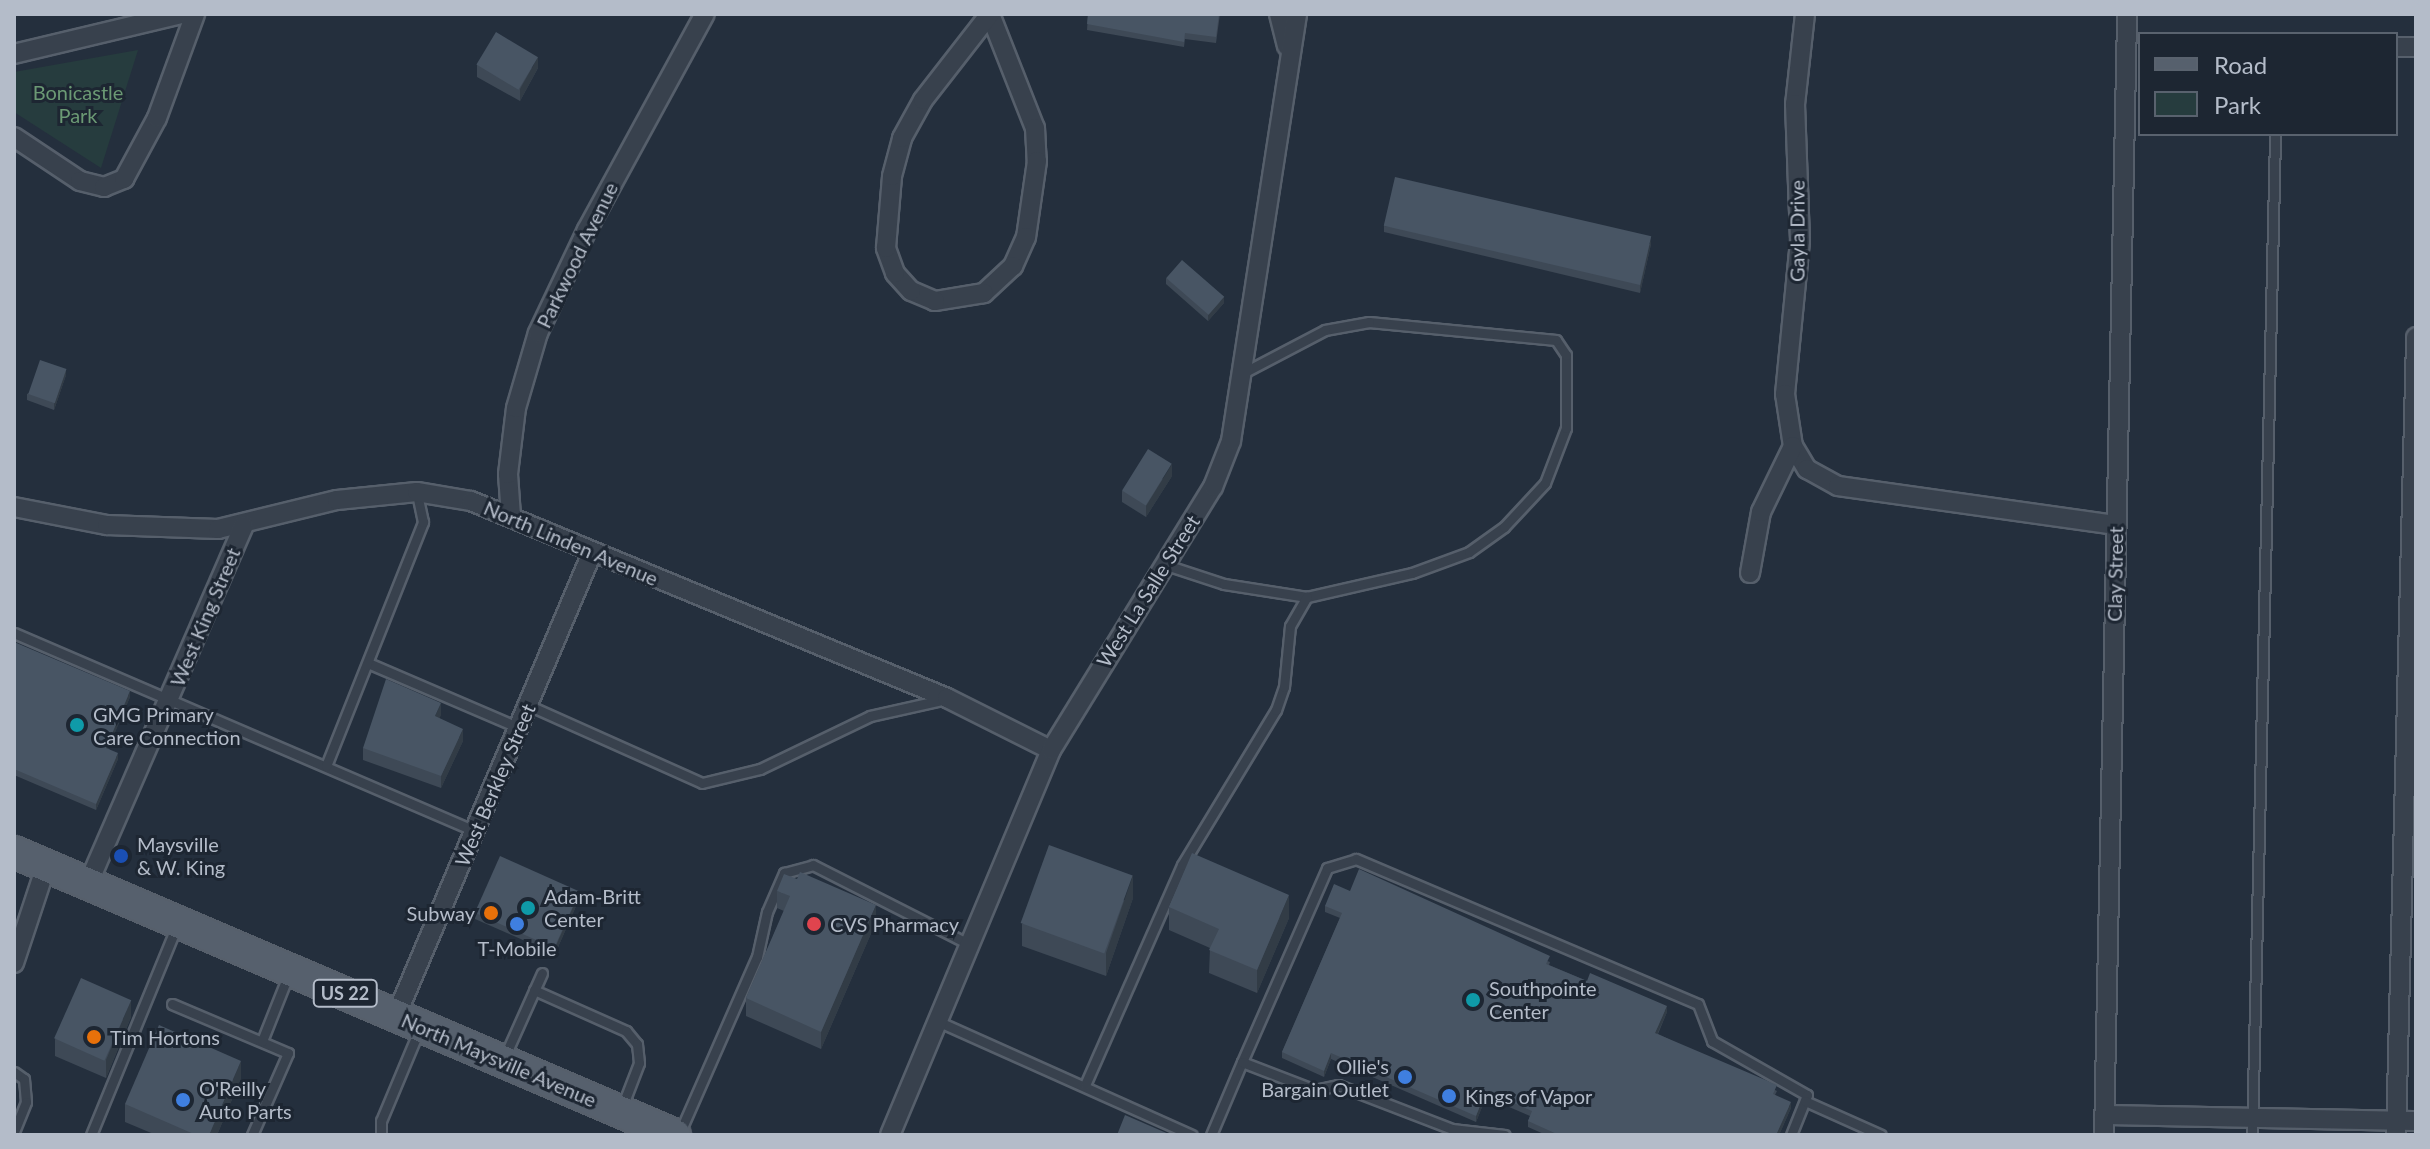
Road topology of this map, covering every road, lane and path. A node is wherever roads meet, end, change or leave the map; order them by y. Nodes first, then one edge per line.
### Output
1 (182, 14) edge
2 (195, 14) edge
3 (1279, 14) edge
4 (1297, 14) edge
5 (1805, 14) edge
6 (2127, 14) edge
7 (702, 20) edge
8 (2133, 40) edge
9 (1289, 52) junction
10 (14, 54) edge
11 (2275, 136) edge
12 (14, 137) edge
13 (935, 301) joint
14 (2416, 337) edge
15 (1245, 372) junction
16 (1793, 446) junction
17 (417, 492) junction
18 (14, 507) edge
19 (511, 516) junction
20 (2116, 525) junction
21 (244, 526) junction
22 (592, 553) junction
23 (1166, 565) junction
24 (1750, 573) dead end
25 (1307, 597) junction
26 (14, 633) edge
27 (368, 663) junction
28 (947, 698) junction
29 (169, 699) junction
30 (530, 706) junction
31 (520, 728) junction
32 (1051, 750) junction
33 (326, 766) junction
34 (475, 831) junction
35 (14, 852) edge
36 (46, 866) junction
37 (88, 884) junction
38 (179, 922) junction
39 (969, 944) junction
40 (14, 963) edge
41 (290, 970) junction
42 (542, 973) dead end
43 (534, 990) junction
44 (172, 1004) dead end
45 (409, 1021) junction
46 (937, 1021) junction
47 (262, 1041) junction
48 (503, 1061) junction
49 (1242, 1062) junction
50 (14, 1072) edge
51 (1085, 1085) junction
52 (1805, 1101) junction
53 (620, 1112) junction
54 (2104, 1115) junction
55 (2416, 1121) edge
56 (2252, 1127) edge
57 (2396, 1128) edge
58 (14, 1131) edge
59 (1471, 1131) edge
60 (91, 1135) edge
61 (252, 1135) edge
62 (381, 1135) edge
63 (677, 1135) edge
64 (890, 1135) edge
65 (1192, 1135) edge
66 (1211, 1135) edge
67 (1505, 1135) edge
68 (1791, 1135) edge
69 (1881, 1135) edge
70 (2104, 1135) edge

1 - 10 street
2 - 12 street
3 - 9 street
4 - 9 street, West La Salle Street
5 - 16 street, Gayla Drive
6 - 8 street, Clay Street
7 - 19 street, Parkwood Avenue
8 - 20 street, Clay Street
9 - 15 street, West La Salle Street
11 - 56 lane
13 - 13 street
14 - 57 street
15 - 23 street, West La Salle Street
15 - 25 lane
16 - 20 street
16 - 24 street
17 - 19 street, North Linden Avenue
17 - 21 street, North Linden Avenue
17 - 27 lane
18 - 21 street, North Linden Avenue
19 - 22 street, North Linden Avenue
20 - 54 street, Clay Street
21 - 29 street, West King Street
22 - 28 street, North Linden Avenue
22 - 30 street, West Berkley Street
23 - 25 lane
23 - 32 street, West La Salle Street
25 - 51 lane
26 - 29 lane
27 - 31 lane
27 - 33 lane
28 - 30 lane
28 - 32 street, North Linden Avenue
29 - 33 lane
29 - 37 street, West King Street
30 - 31 street, West Berkley Street
31 - 34 street, West Berkley Street
32 - 39 street, West La Salle Street
33 - 34 lane
34 - 45 street, West Berkley Street
35 - 36 main road, North Maysville Avenue / US 22
36 - 37 main road, North Maysville Avenue / US 22
36 - 40 street
37 - 38 main road, North Maysville Avenue / US 22
38 - 41 main road, North Maysville Avenue / US 22
38 - 60 lane
39 - 46 street, West La Salle Street
39 - 63 lane
41 - 45 main road, North Maysville Avenue / US 22
41 - 47 lane
42 - 43 lane
43 - 48 lane
43 - 53 lane
44 - 47 lane
45 - 48 main road, North Maysville Avenue / US 22
45 - 62 lane
46 - 51 lane
46 - 64 street, West La Salle Street
47 - 61 lane
48 - 53 main road, North Maysville Avenue / US 22
49 - 52 lane
49 - 59 lane
49 - 66 lane
50 - 58 lane
51 - 65 lane
52 - 68 lane
52 - 69 lane
53 - 63 main road, North Maysville Avenue / US 22
54 - 56 street
54 - 70 street, Clay Street
55 - 57 street
56 - 57 street
59 - 67 lane

